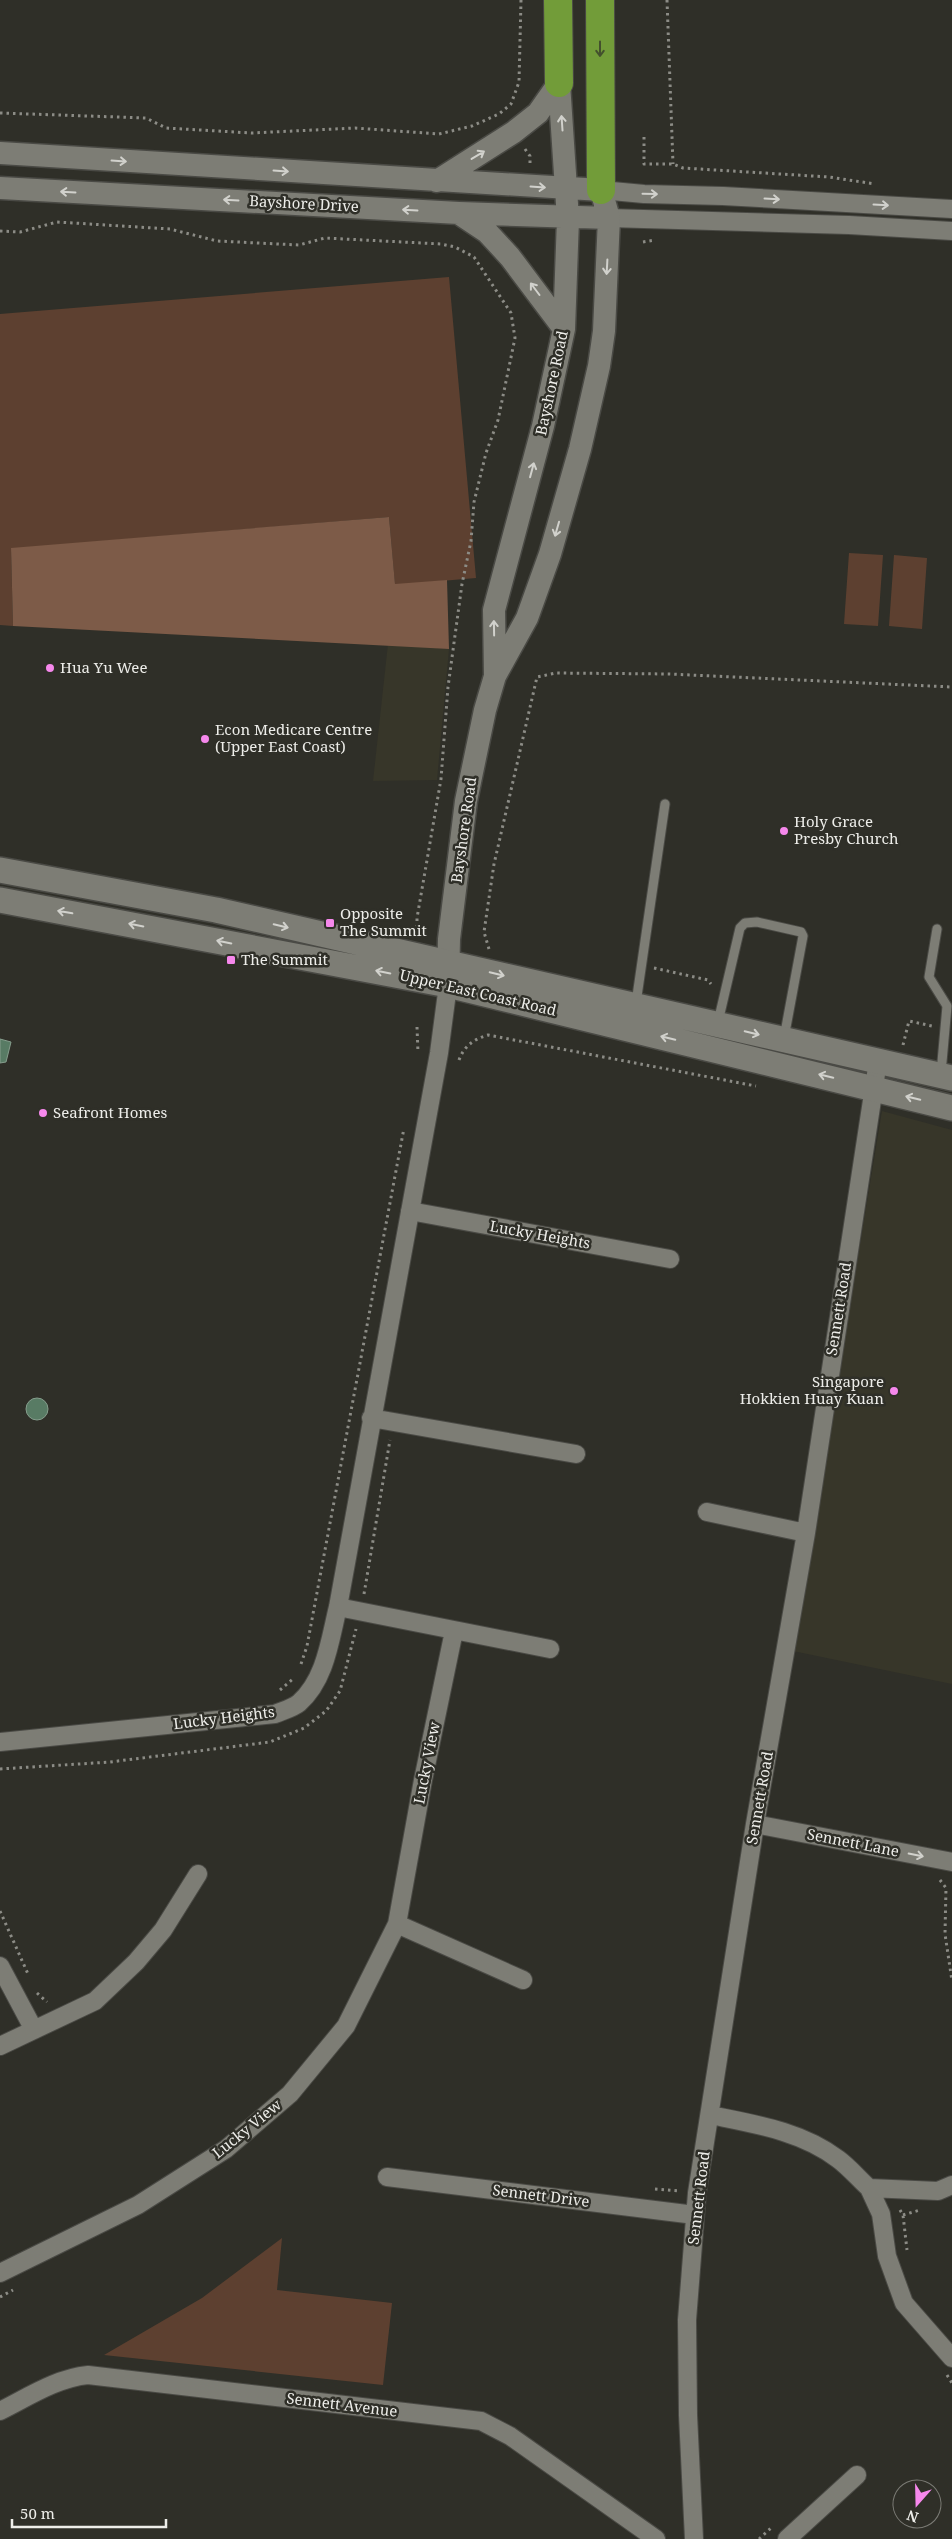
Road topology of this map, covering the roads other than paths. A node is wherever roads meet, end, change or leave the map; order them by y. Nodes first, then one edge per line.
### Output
1 (558, 0) edge
2 (600, 0) edge
3 (559, 83) junction
4 (0, 153) edge
5 (437, 181) junction
6 (0, 188) edge
7 (566, 189) junction
8 (601, 190) junction
9 (952, 209) edge
10 (459, 213) junction
11 (568, 218) junction
12 (609, 218) junction
13 (952, 231) edge
14 (564, 329) junction
15 (495, 676) junction
16 (665, 804) dead end
17 (0, 870) edge
18 (0, 900) edge
19 (937, 929) dead end
20 (449, 975) junction
21 (636, 1006) junction
22 (711, 1023) junction
23 (784, 1040) junction
24 (888, 1063) junction
25 (946, 1077) edge
26 (874, 1088) junction
27 (952, 1108) edge
28 (410, 1211) junction
29 (670, 1259) dead end
30 (371, 1418) junction
31 (576, 1454) dead end
32 (707, 1512) dead end
33 (806, 1533) junction
34 (338, 1607) junction
35 (454, 1631) junction
36 (550, 1649) dead end
37 (0, 1742) edge
38 (755, 1824) junction
39 (952, 1862) edge
40 (198, 1874) dead end
41 (398, 1924) junction
42 (0, 1966) edge
43 (523, 1980) dead end
44 (34, 2030) junction
45 (0, 2046) edge
46 (710, 2115) junction
47 (387, 2177) dead end
48 (952, 2185) edge
49 (869, 2188) junction
50 (695, 2216) junction
51 (0, 2273) edge
52 (946, 2363) edge
53 (0, 2411) edge
54 (857, 2475) dead end
55 (656, 2539) edge
56 (694, 2539) edge
57 (787, 2539) edge

1 - 3 highway
2 -> 8 highway
5 -> 3 street
7 -> 3 street, Bayshore Road
4 -> 5 street, Bayshore Drive
5 -> 7 street, Bayshore Drive
10 -> 6 street, Bayshore Drive
7 - 8 street, Bayshore Drive
7 - 11 street, Bayshore Road
8 -> 9 street
8 - 12 street, Bayshore Road
10 - 11 street, Bayshore Drive
14 -> 10 street
11 - 12 street, Bayshore Drive
11 - 14 street, Bayshore Road
12 - 13 street
12 -> 15 street, Bayshore Road
15 -> 14 street, Bayshore Road
15 - 20 street, Bayshore Road
16 - 21 lane
17 -> 20 main road, Upper East Coast Road
20 -> 18 main road, Upper East Coast Road
19 - 25 lane
20 -> 21 main road, Upper East Coast Road
26 -> 20 main road, Upper East Coast Road
20 - 28 street, Lucky Heights
21 - 22 main road, Upper East Coast Road
22 -> 23 main road, Upper East Coast Road
22 - 23 lane
23 - 24 main road, Upper East Coast Road
24 - 25 main road, Upper East Coast Road
24 - 26 street, Sennett Road
27 -> 26 main road, Upper East Coast Road
26 - 33 street, Sennett Road
28 - 29 street, Lucky Heights
28 - 30 street, Lucky Heights
30 - 31 street
30 - 34 street, Lucky Heights
32 - 33 street
33 - 38 street, Sennett Road
34 - 35 street
34 - 37 street, Lucky Heights
35 - 36 street
35 - 41 street, Lucky View
38 -> 39 street, Sennett Lane
38 - 46 street, Sennett Road
40 - 44 street
41 - 43 street
41 - 51 street, Lucky View
42 - 44 street
44 - 45 street
46 - 49 street
46 - 50 street, Sennett Road
47 - 50 street, Sennett Drive
48 - 49 street
49 - 52 street
50 - 56 street, Sennett Road
53 - 55 street, Sennett Avenue
54 - 57 street

